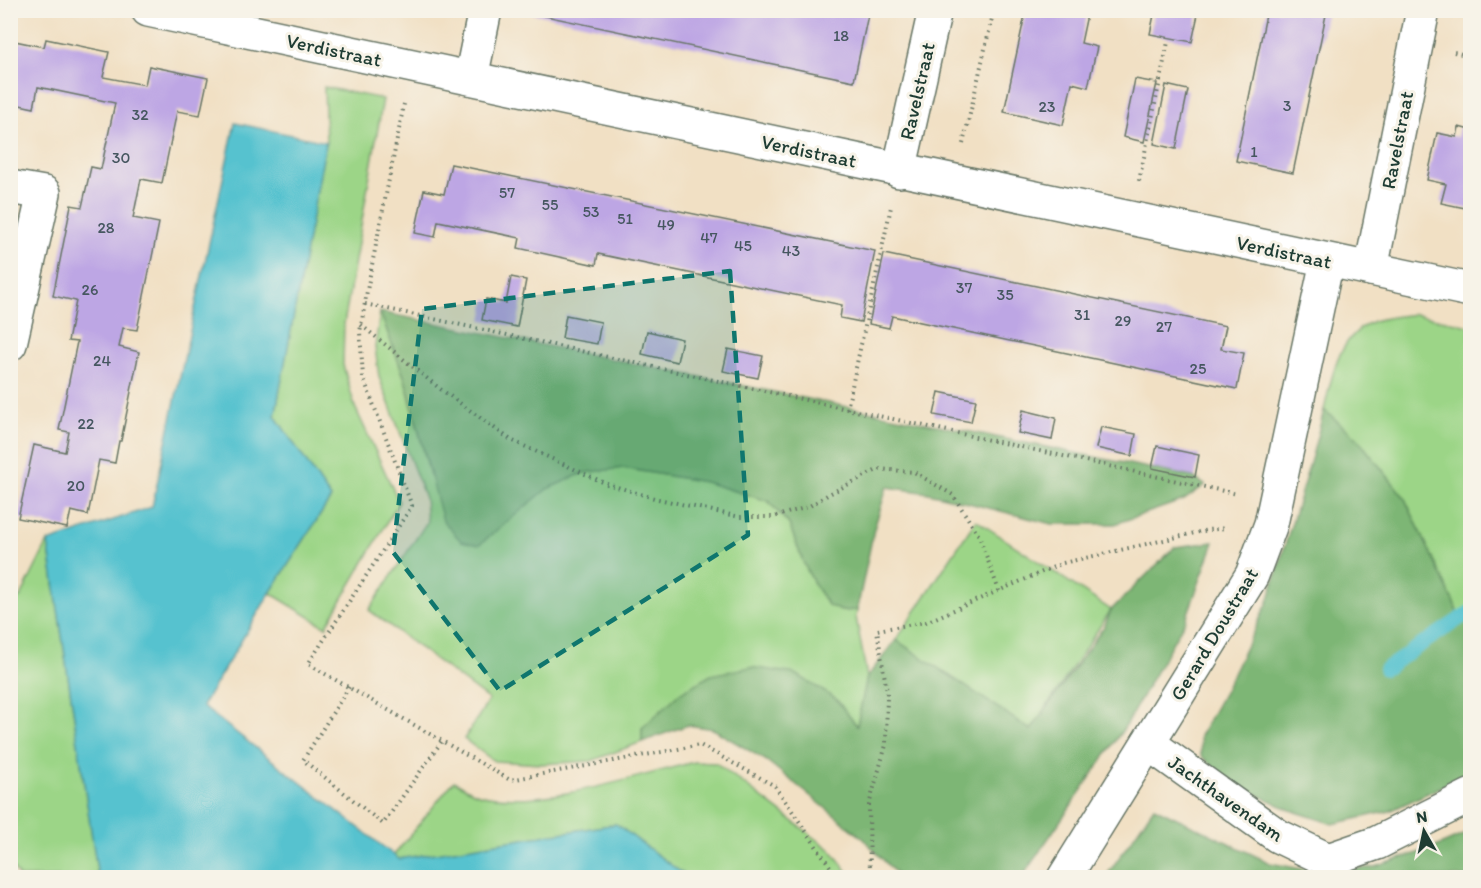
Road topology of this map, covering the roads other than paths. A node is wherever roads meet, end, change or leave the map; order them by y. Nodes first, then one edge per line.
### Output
1 (148, 10) edge
2 (485, 10) edge
3 (935, 10) edge
4 (1423, 10) edge
5 (471, 78) junction
6 (898, 171) junction
7 (10, 187) edge
8 (1327, 261) junction
9 (1371, 269) junction
10 (1470, 290) edge
11 (10, 345) edge
12 (1148, 743) junction
13 (1470, 796) edge
14 (1064, 878) edge

1 - 5 street, Verdistraat
2 - 5 street
3 - 6 street, Ravelstraat
4 - 9 street, Ravelstraat
5 - 6 street, Verdistraat
6 - 8 street, Verdistraat
7 - 11 street
8 - 9 street, Verdistraat
8 - 12 street, Gerard Doustraat
9 - 10 street, Verdistraat
12 - 13 street, Jachthavendam
12 - 14 street, Gerard Doustraat

